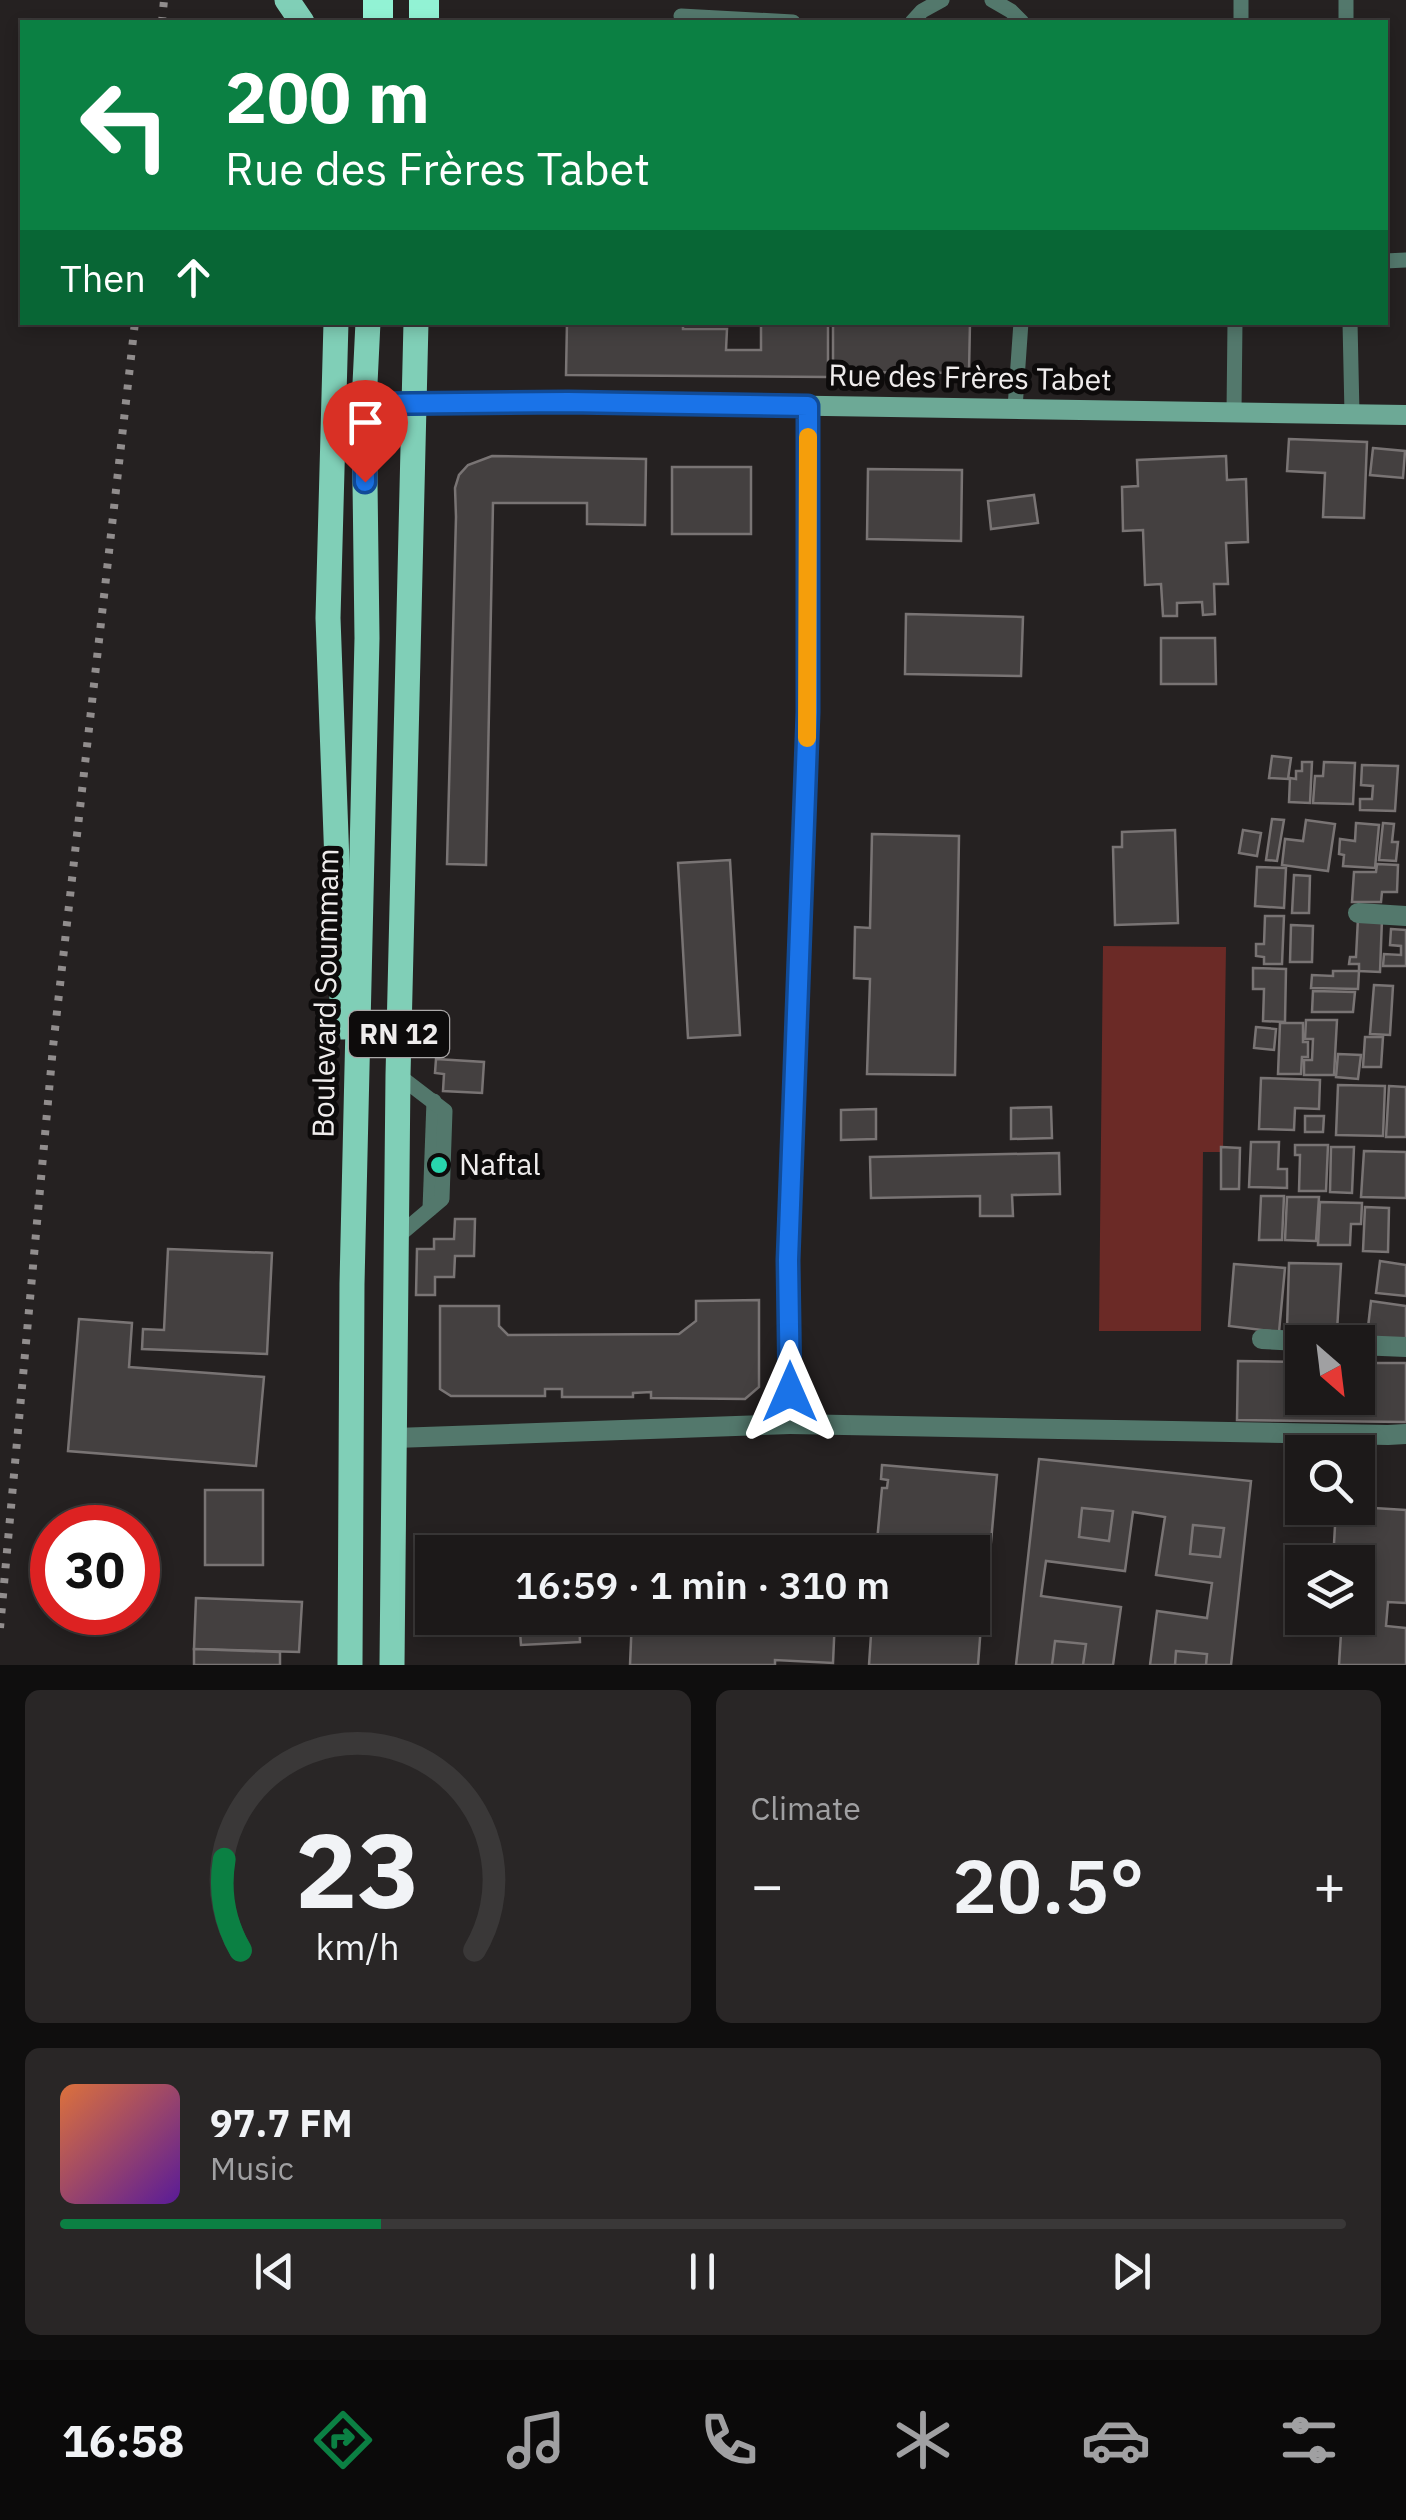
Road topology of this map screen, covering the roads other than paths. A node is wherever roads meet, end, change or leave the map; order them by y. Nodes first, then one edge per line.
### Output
1 (942, 0) edge
2 (992, 0) edge
3 (682, 16) dead end
4 (757, 20) edge
5 (914, 20) edge
6 (1020, 20) edge
7 (336, 325) edge
8 (368, 325) edge
9 (416, 325) edge
10 (1021, 325) edge
11 (1235, 325) edge
12 (1350, 325) edge
13 (364, 404) junction
14 (414, 404) junction
15 (808, 406) junction
16 (1014, 408) junction
17 (1234, 412) junction
18 (1352, 414) junction
19 (1406, 414) edge
20 (1358, 913) dead end
21 (1406, 916) edge
22 (398, 1074) junction
23 (397, 1237) junction
24 (352, 1284) junction
25 (1262, 1340) dead end
26 (1285, 1341) edge
27 (1375, 1345) edge
28 (1406, 1347) edge
29 (790, 1424) junction
30 (1406, 1434) edge
31 (395, 1438) junction
32 (350, 1665) edge
33 (392, 1665) edge

1 - 5 lane
2 - 6 lane
3 - 4 lane
7 - 24 main road
8 - 13 main road, Boulevard Soummam / RN 12
9 - 14 main road, RN 12
10 - 16 lane
11 - 17 lane
12 - 18 lane
13 - 14 street
13 - 24 main road, Boulevard Soummam / RN 12
14 - 15 street, Rue des Frères Tabet
14 - 22 main road, RN 12
15 - 16 street, Rue des Frères Tabet
15 - 29 street
16 - 17 street, Rue des Frères Tabet
17 - 18 street, Rue des Frères Tabet
18 - 19 street, Rue des Frères Tabet
20 - 21 street
22 - 23 main road, RN 12
22 - 23 lane
23 - 31 main road, RN 12
24 - 32 main road, Boulevard Soummam / RN 12
25 - 26 street
27 - 28 street
29 - 30 street
29 - 31 street
31 - 33 main road, RN 12

